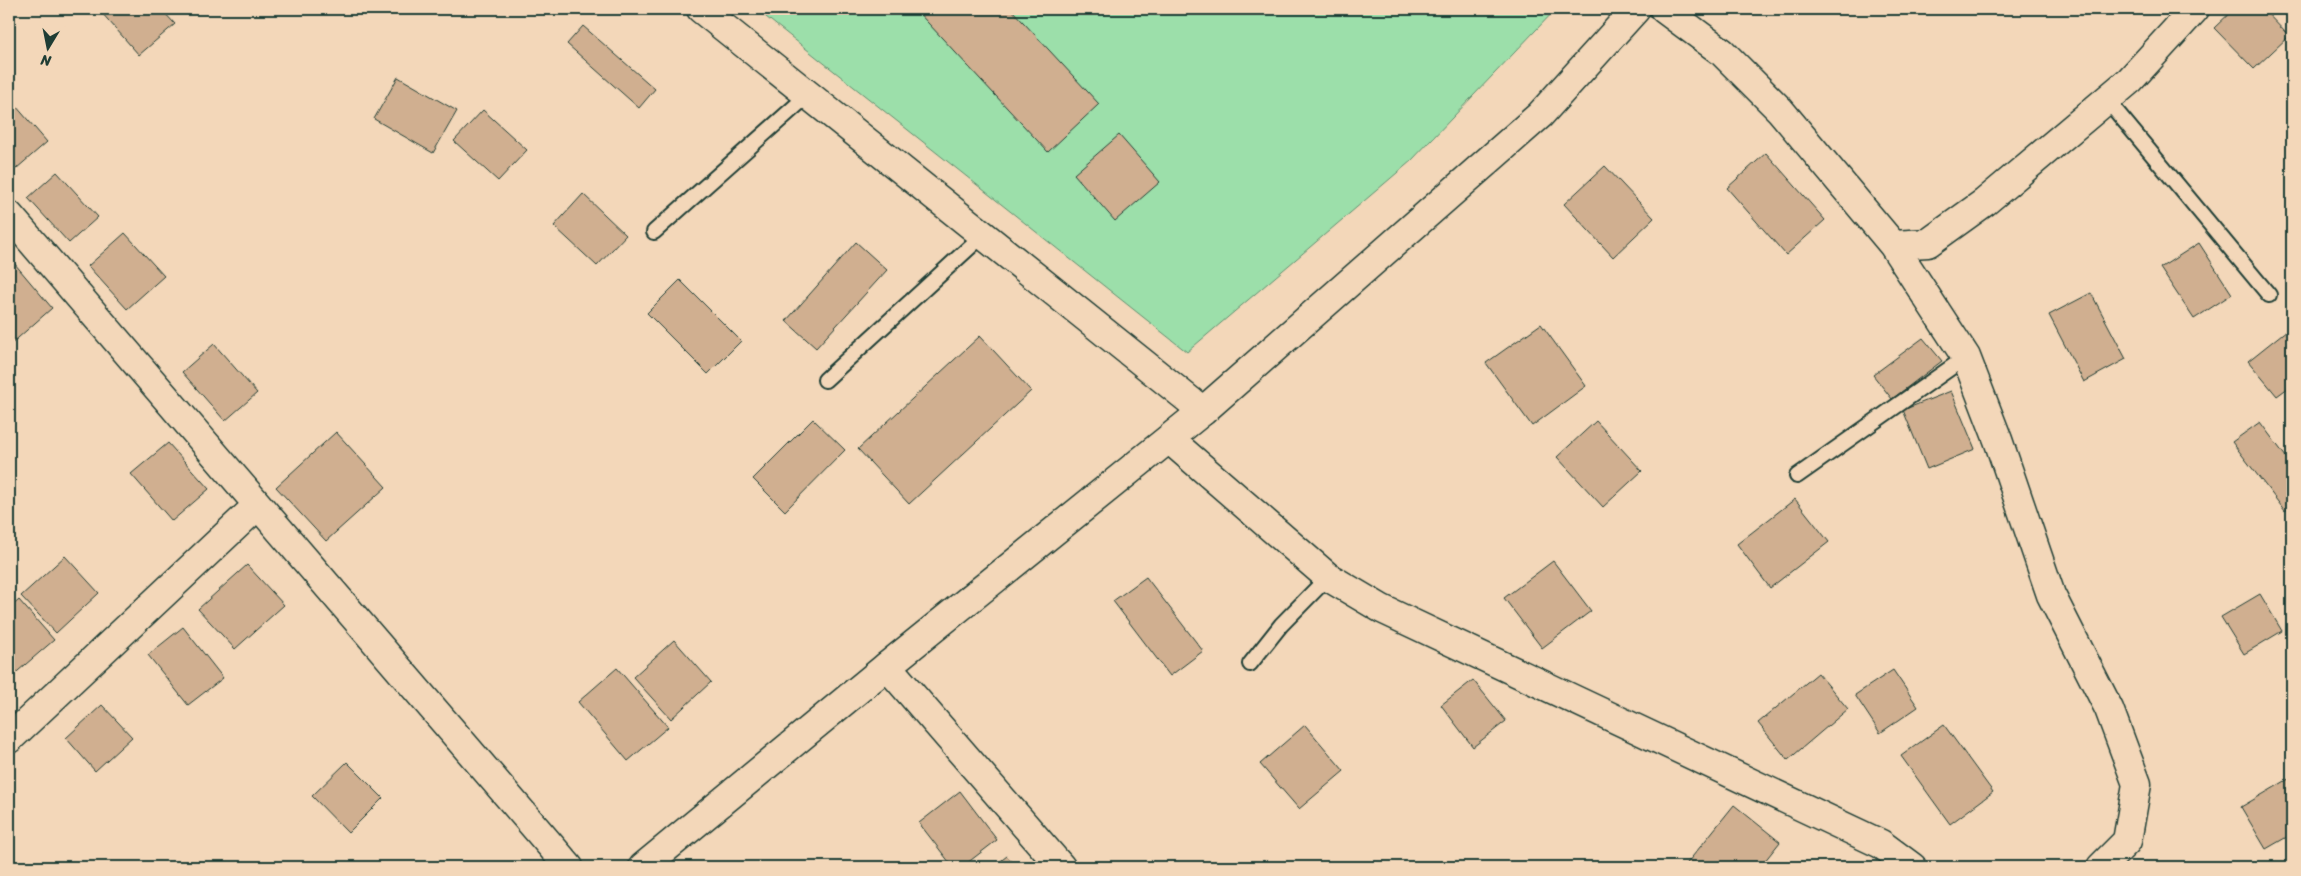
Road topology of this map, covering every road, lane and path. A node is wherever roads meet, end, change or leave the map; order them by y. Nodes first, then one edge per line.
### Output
1 (701, 9) edge
2 (1636, 9) edge
3 (1664, 9) edge
4 (2195, 9) edge
5 (808, 95) junction
6 (2107, 100) junction
7 (9, 216) edge
8 (654, 232) dead end
9 (983, 235) junction
10 (1893, 245) junction
11 (2269, 295) dead end
12 (1966, 357) junction
13 (825, 380) dead end
14 (1203, 411) junction
15 (1169, 438) junction
16 (1797, 476) dead end
17 (258, 505) junction
18 (1328, 577) junction
19 (1250, 664) dead end
20 (887, 666) junction
21 (9, 740) edge
22 (569, 867) edge
23 (643, 867) edge
24 (1061, 867) edge
25 (1912, 867) edge
26 (2101, 867) edge

1 - 5 street
2 - 14 street
3 - 10 street
4 - 6 street
5 - 8 lane
5 - 9 street
6 - 10 street
6 - 11 lane
7 - 17 street
9 - 13 lane
9 - 14 street
10 - 12 street
12 - 16 lane
12 - 26 street
14 - 15 street
15 - 18 street
15 - 20 street
17 - 21 street
17 - 22 street
18 - 19 lane
18 - 25 street
20 - 23 street
20 - 24 street

